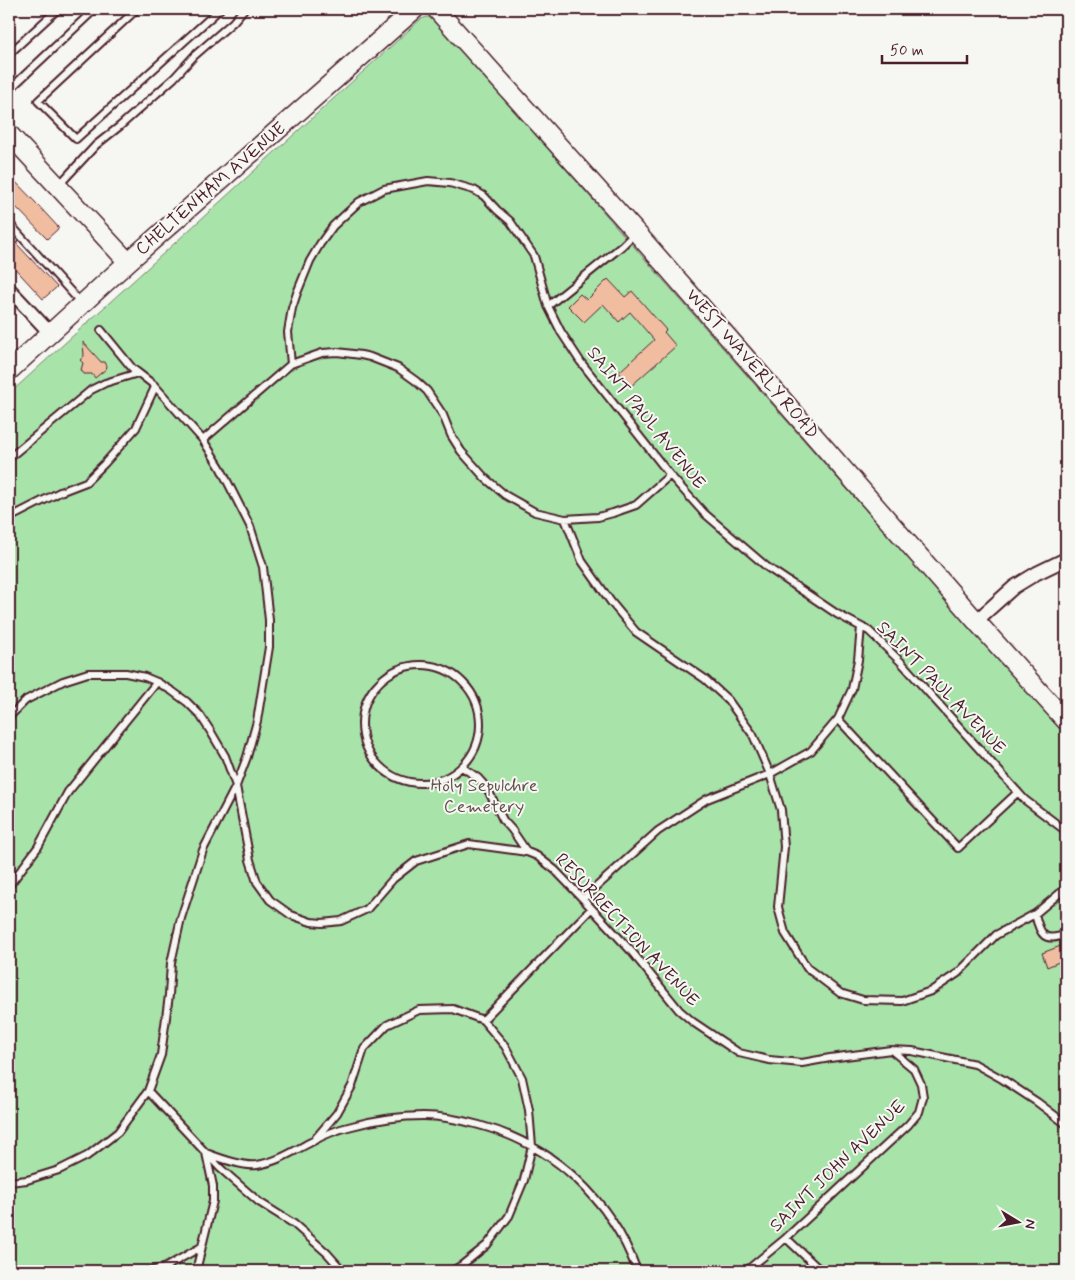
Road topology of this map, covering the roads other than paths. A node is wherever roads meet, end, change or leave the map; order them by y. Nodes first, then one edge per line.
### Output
1 (58, 9) edge
2 (95, 9) edge
3 (136, 9) edge
4 (220, 9) edge
5 (244, 9) edge
6 (415, 9) edge
7 (436, 9) edge
8 (9, 54) edge
9 (9, 90) edge
10 (9, 134) edge
11 (58, 186) junction
12 (9, 223) edge
13 (636, 232) junction
14 (128, 262) junction
15 (9, 289) edge
16 (82, 304) junction
17 (548, 306) junction
18 (101, 330) dead end
19 (50, 333) junction
20 (291, 364) junction
21 (10, 367) edge
22 (138, 373) junction
23 (155, 387) junction
24 (203, 440) junction
25 (9, 458) edge
26 (670, 475) junction
27 (9, 518) edge
28 (565, 519) junction
29 (1066, 559) edge
30 (976, 621) junction
31 (861, 627) junction
32 (157, 682) junction
33 (9, 717) edge
34 (838, 719) junction
35 (1066, 721) edge
36 (462, 767) junction
37 (770, 774) junction
38 (236, 786) junction
39 (1018, 792) junction
40 (1066, 831) edge
41 (527, 852) junction
42 (9, 886) edge
43 (1066, 888) edge
44 (584, 899) junction
45 (591, 909) junction
46 (1036, 914) junction
47 (1066, 934) edge
48 (482, 1020) junction
49 (890, 1050) junction
50 (148, 1091) junction
51 (1066, 1124) edge
52 (314, 1140) junction
53 (532, 1146) junction
54 (206, 1153) junction
55 (9, 1182) edge
56 (786, 1238) junction
57 (201, 1247) junction
58 (149, 1271) edge
59 (196, 1271) edge
60 (343, 1271) edge
61 (452, 1271) edge
62 (637, 1271) edge
63 (746, 1271) edge
64 (821, 1271) edge

1 - 8 lane
2 - 9 lane
3 - 4 lane
5 - 11 lane
6 - 14 street, CHELTENHAM AVENUE
7 - 13 street, WEST WAVERLY ROAD
10 - 11 street
11 - 14 street
12 - 16 lane
13 - 17 lane
13 - 30 street, WEST WAVERLY ROAD
14 - 16 street, CHELTENHAM AVENUE
15 - 19 street
16 - 19 street, CHELTENHAM AVENUE
17 - 20 lane, SAINT PAUL AVENUE
17 - 26 lane, SAINT PAUL AVENUE
18 - 22 lane
19 - 21 street, CHELTENHAM AVENUE
20 - 24 lane
20 - 28 lane
22 - 23 lane
22 - 25 lane
23 - 24 lane
23 - 27 lane
24 - 38 lane
26 - 28 lane
26 - 31 lane, SAINT PAUL AVENUE
28 - 37 lane
29 - 30 street
30 - 35 street, WEST WAVERLY ROAD
31 - 34 lane
31 - 39 lane, SAINT PAUL AVENUE
32 - 33 lane
32 - 38 lane
32 - 42 lane
34 - 37 lane
34 - 39 lane
36 - 36 lane
36 - 41 lane
37 - 44 lane
37 - 46 lane
38 - 41 lane
38 - 50 lane
39 - 40 lane, SAINT PAUL AVENUE
41 - 44 lane, RESURRECTION AVENUE
43 - 46 lane
44 - 45 lane, RESURRECTION AVENUE
45 - 48 lane
45 - 49 lane, RESURRECTION AVENUE
46 - 47 lane
48 - 52 lane
48 - 53 lane
49 - 51 lane, RESURRECTION AVENUE
49 - 56 lane, SAINT JOHN AVENUE
50 - 54 lane
50 - 55 lane
52 - 53 lane
52 - 54 lane
53 - 61 lane
53 - 62 lane
54 - 57 lane
54 - 60 lane
56 - 63 lane, SAINT JOHN AVENUE
56 - 64 lane
57 - 58 lane
57 - 59 lane

